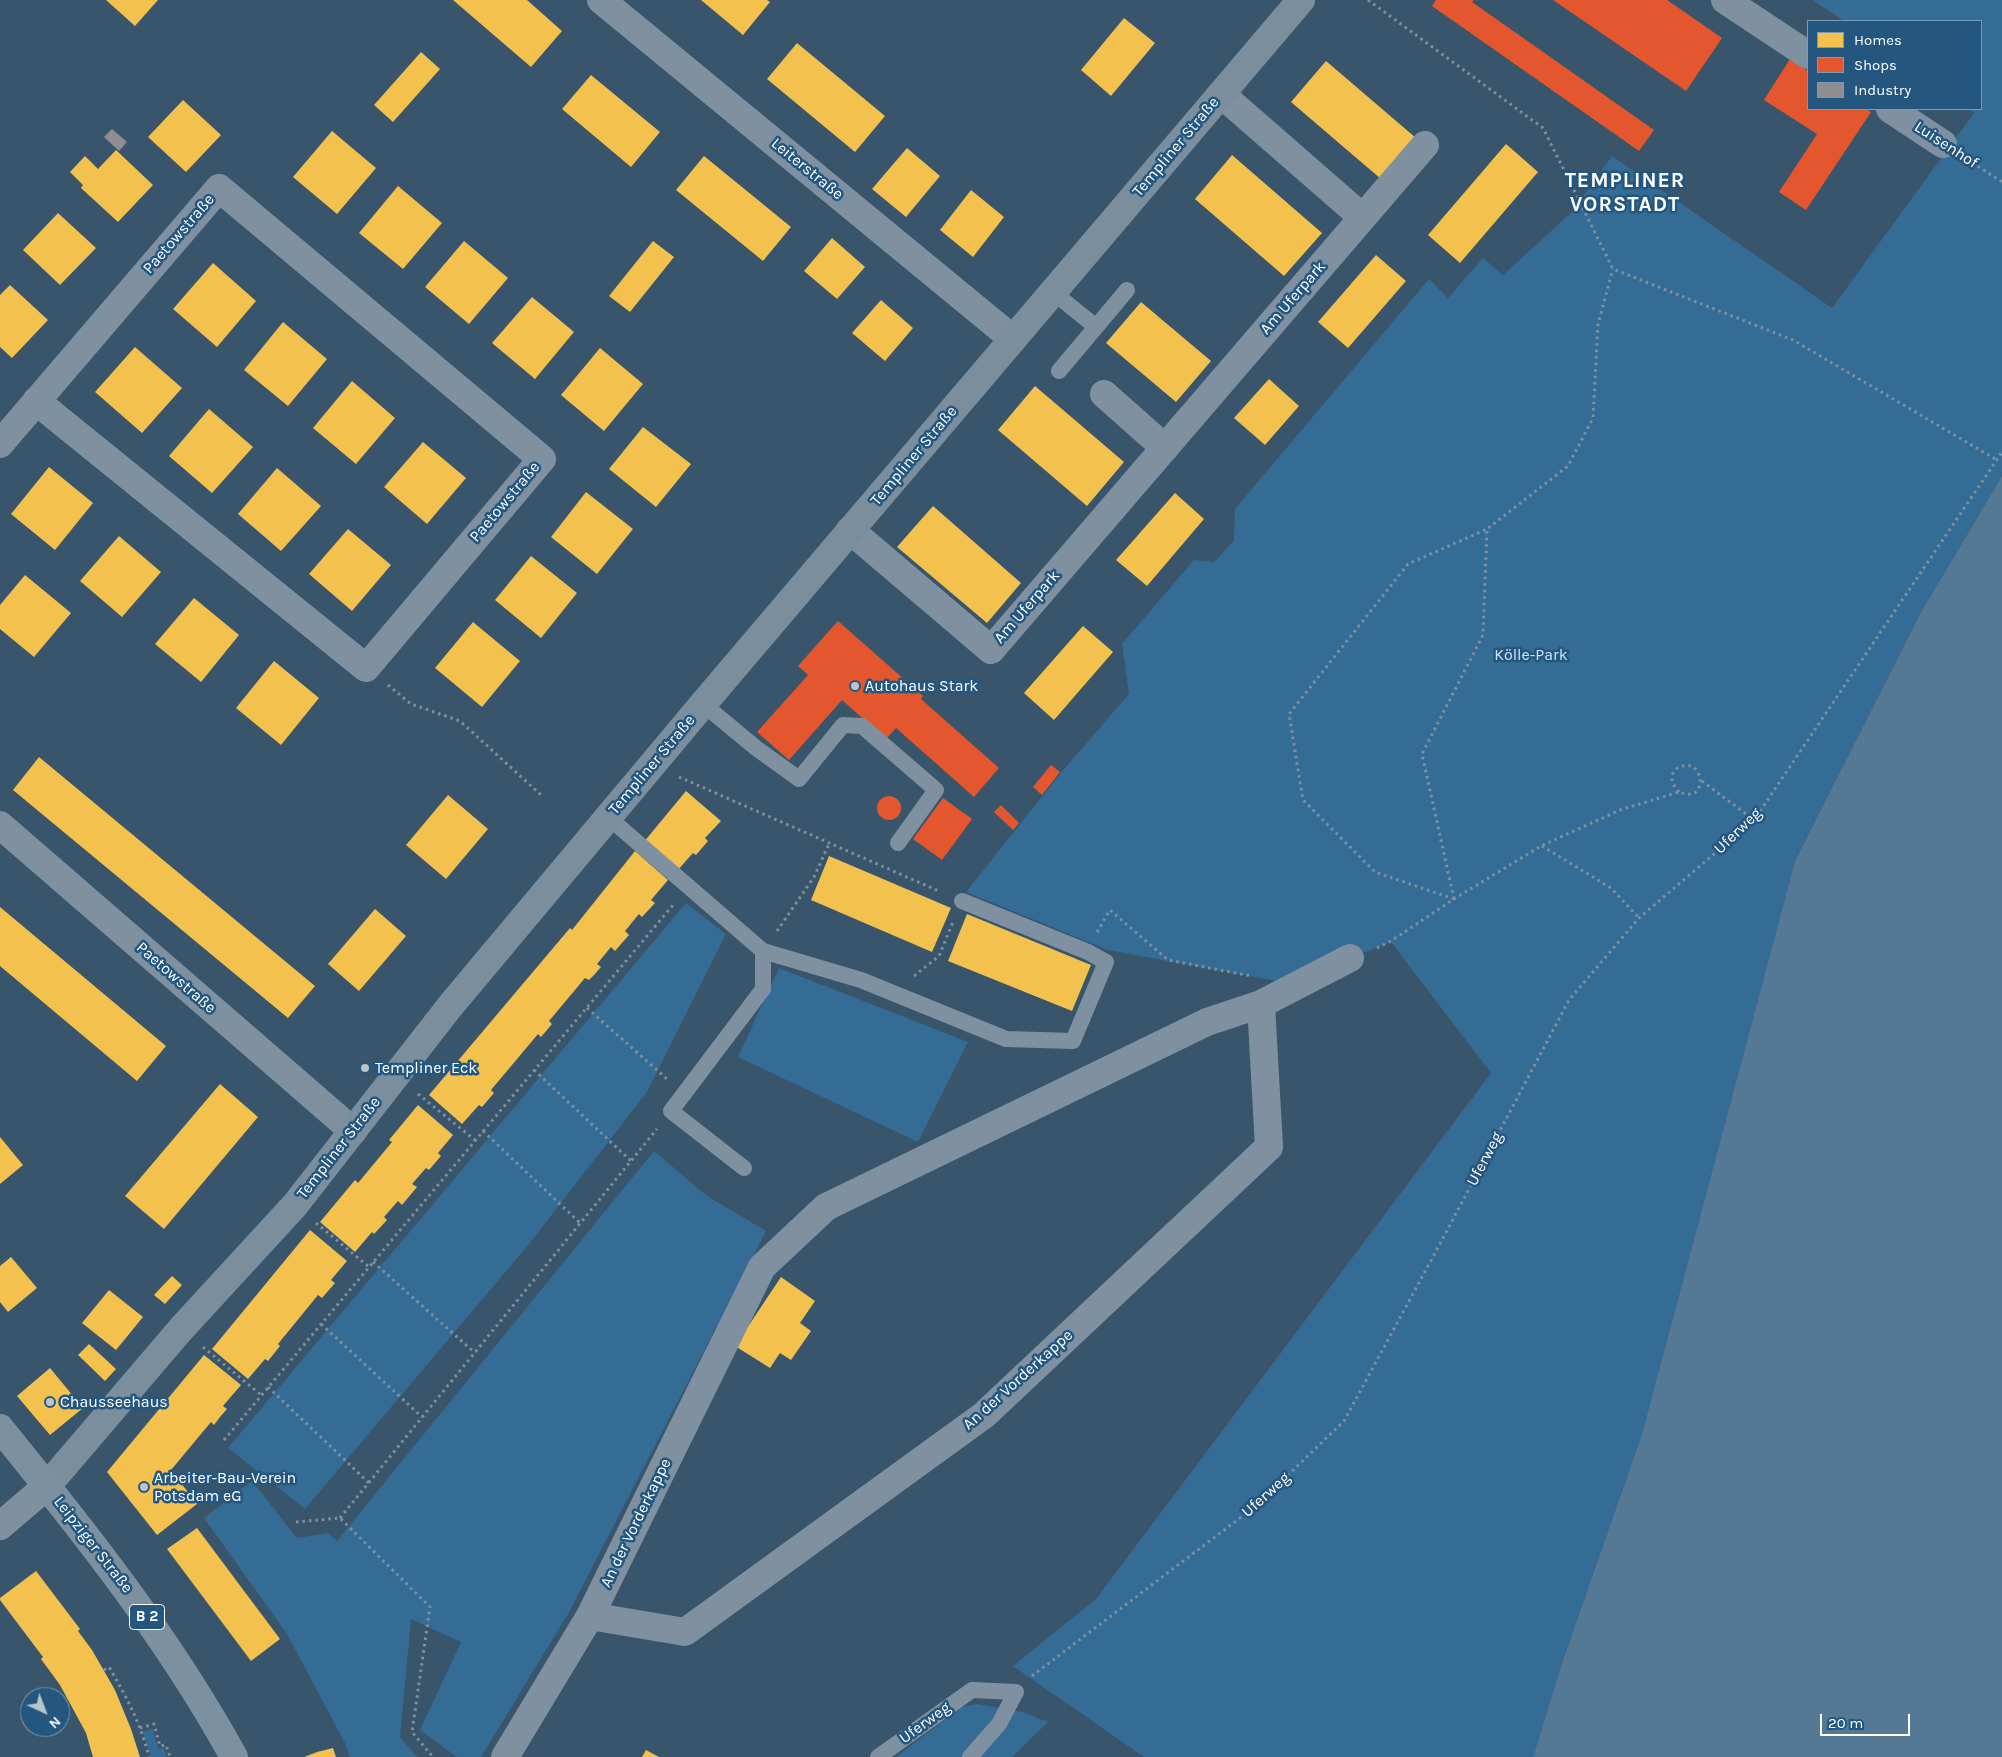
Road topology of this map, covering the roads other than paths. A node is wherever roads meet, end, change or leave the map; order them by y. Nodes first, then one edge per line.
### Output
1 (601, 0) edge
2 (1299, 1) edge
3 (1735, 3) edge
4 (1807, 54) edge
5 (1221, 94) junction
6 (1892, 110) edge
7 (1943, 144) road end
8 (1425, 145) dead end
9 (1362, 217) junction
10 (1127, 290) dead end
11 (1053, 292) junction
12 (1096, 328) junction
13 (1013, 339) junction
14 (1058, 371) dead end
15 (1104, 394) dead end
16 (36, 401) junction
17 (0, 444) edge
18 (1165, 448) junction
19 (850, 530) junction
20 (703, 704) junction
21 (608, 817) junction
22 (0, 825) edge
23 (898, 844) dead end
24 (962, 901) road end
25 (763, 951) junction
26 (1350, 958) road end
27 (1261, 1004) junction
28 (353, 1131) junction
29 (744, 1168) dead end
30 (0, 1428) edge
31 (47, 1486) junction
32 (0, 1526) edge
33 (590, 1616) junction
34 (234, 1757) edge
35 (505, 1757) edge
36 (878, 1757) edge
37 (970, 1757) edge

1 - 13 street, Leiterstraße
2 - 5 street, Templiner Straße
3 - 4 street
5 - 9 street
5 - 11 street, Templiner Straße
6 - 7 street, Luisenhof
8 - 9 street, Am Uferpark
9 - 18 street, Am Uferpark
10 - 12 lane
11 - 12 lane
11 - 13 street, Templiner Straße
12 - 14 lane
13 - 19 street, Templiner Straße
15 - 18 street
16 - 16 street, Paetowstraße
16 - 17 street, Paetowstraße
18 - 19 street, Am Uferpark
19 - 20 street, Templiner Straße
20 - 21 street, Templiner Straße
20 - 23 lane
21 - 25 lane
21 - 28 street, Templiner Straße
22 - 28 street, Paetowstraße
24 - 25 lane
25 - 29 lane
26 - 27 street, An der Vorderkappe
27 - 33 street, An der Vorderkappe
27 - 33 street, An der Vorderkappe
28 - 31 street, Templiner Straße
30 - 31 main road, B 2
31 - 32 street, Templiner Straße
31 - 34 main road, Leipziger Straße / B 2
33 - 35 street, An der Vorderkappe
36 - 37 lane, Uferweg

